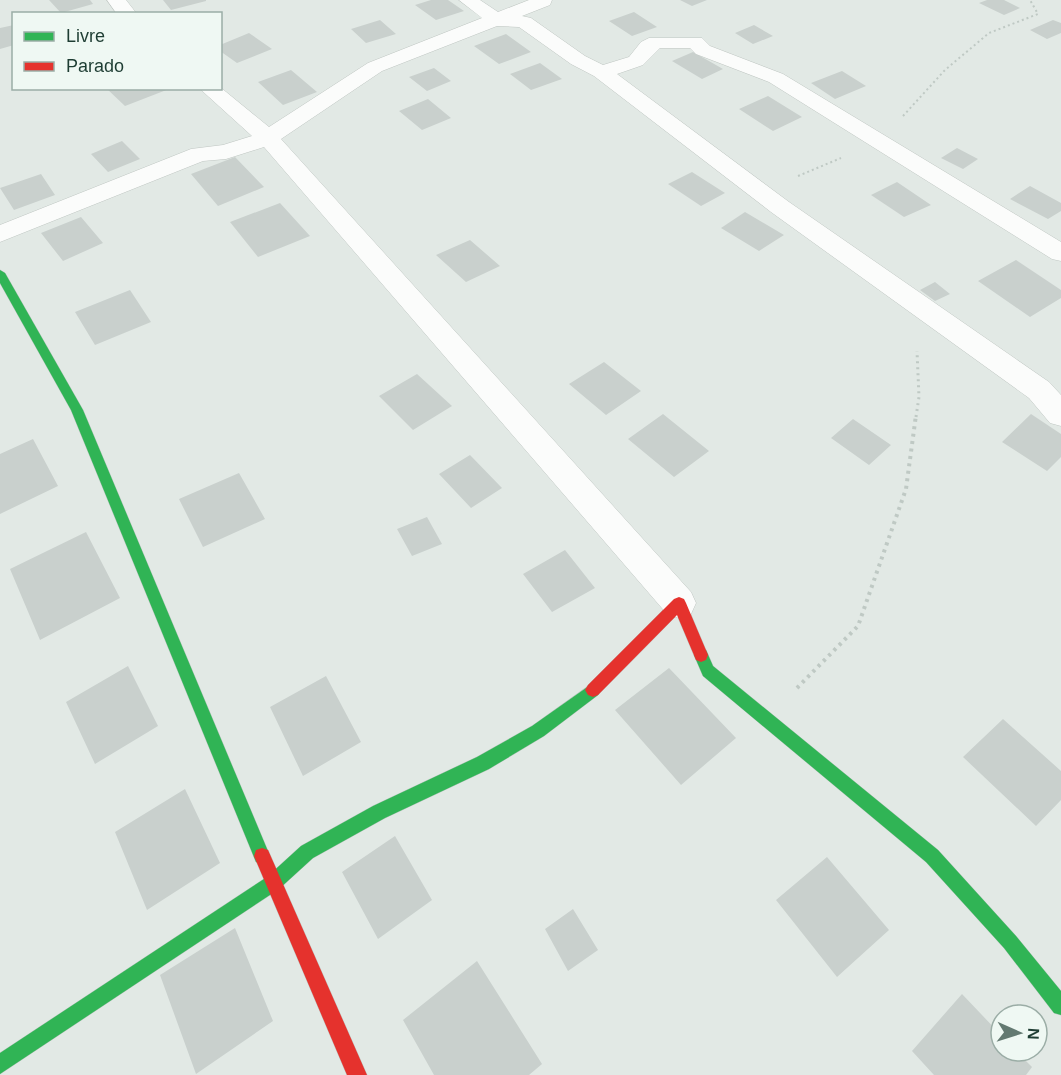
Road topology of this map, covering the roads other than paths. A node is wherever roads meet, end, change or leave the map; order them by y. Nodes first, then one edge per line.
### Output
1 (116, 0) edge
2 (468, 0) edge
3 (543, 1) edge
4 (126, 12) edge
5 (497, 20) junction
6 (601, 72) junction
7 (211, 90) edge
8 (268, 138) junction
9 (0, 234) edge
10 (1061, 254) edge
11 (0, 273) edge
12 (1061, 415) edge
13 (679, 603) junction
14 (273, 883) junction
15 (1061, 1006) edge
16 (0, 1064) edge
17 (357, 1075) edge

1 - 4 street
2 - 5 street
3 - 5 street
5 - 6 street
5 - 8 street
6 - 10 street
6 - 12 street
7 - 8 street
8 - 9 street
8 - 13 street
11 - 14 street
13 - 14 street
13 - 15 street
14 - 16 street
14 - 17 street

